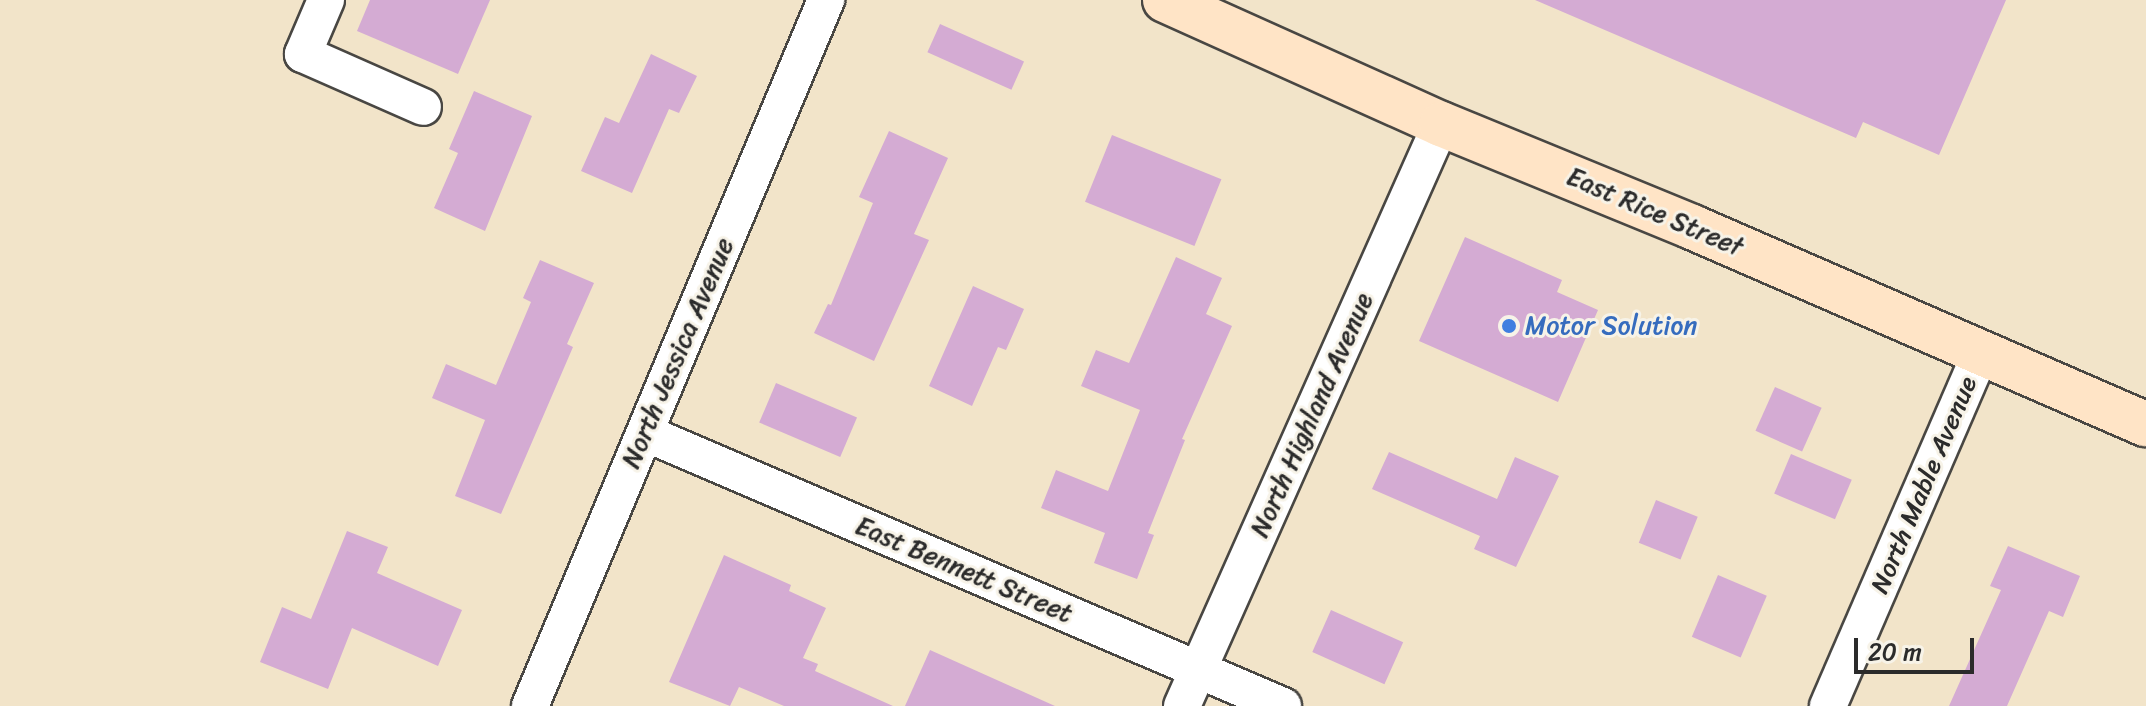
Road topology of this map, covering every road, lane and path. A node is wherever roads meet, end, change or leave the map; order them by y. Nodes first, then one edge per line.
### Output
1 (326, 0) edge
2 (826, 0) edge
3 (1165, 0) edge
4 (423, 107) dead end
5 (1441, 124) junction
6 (1981, 353) junction
7 (2146, 424) edge
8 (645, 433) junction
9 (1198, 670) junction
10 (530, 706) edge
11 (1182, 706) edge
12 (1283, 706) edge
13 (1828, 706) edge

1 - 4 street
2 - 8 street, North Jessica Avenue
3 - 5 main road, East Rice Street
5 - 6 main road, East Rice Street
5 - 9 street, North Highland Avenue
6 - 7 main road, East Rice Street
6 - 13 street, North Mable Avenue
8 - 9 street, East Bennett Street
8 - 10 street, North Jessica Avenue
9 - 11 street, North Highland Avenue
9 - 12 street, East Bennett Street

